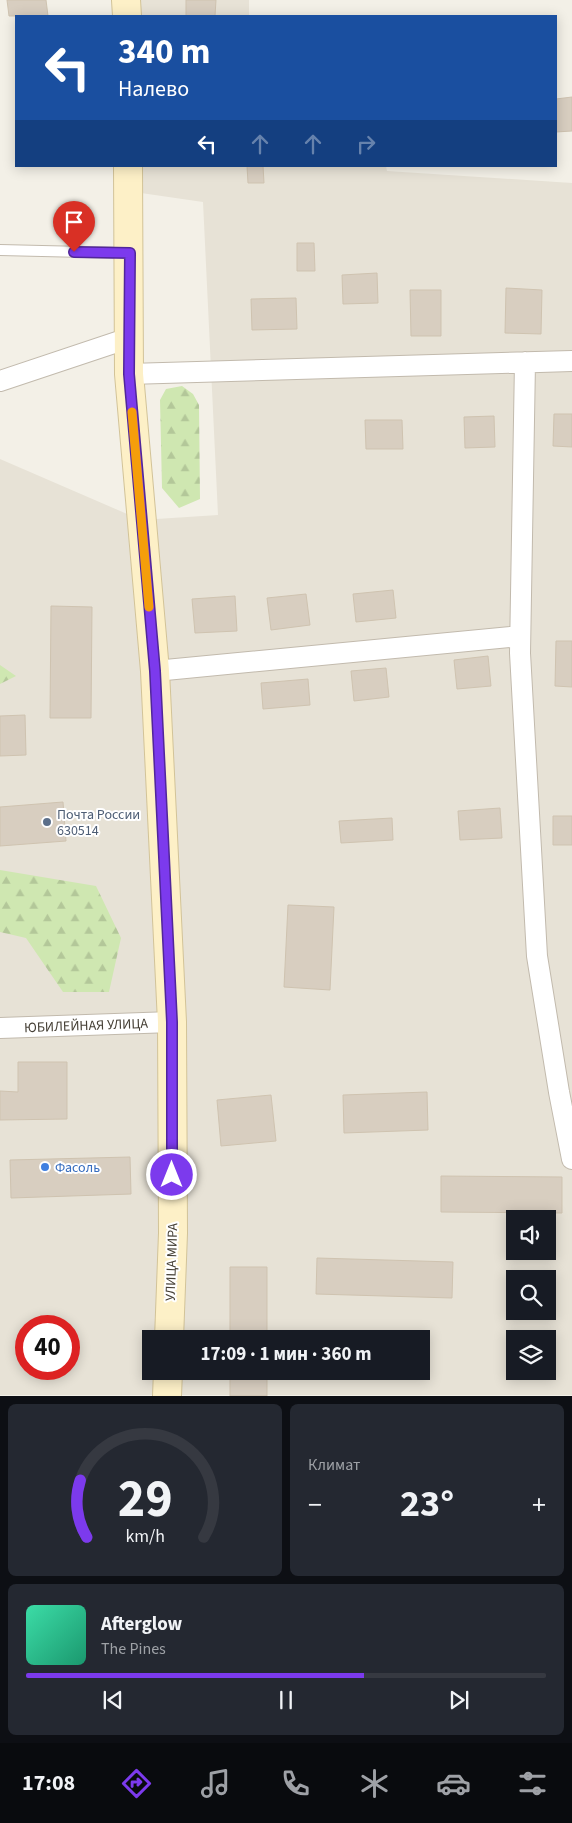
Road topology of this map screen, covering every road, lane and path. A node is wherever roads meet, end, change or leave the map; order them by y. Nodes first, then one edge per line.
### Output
1 (126, 0) edge
2 (126, 15) edge
3 (128, 167) edge
4 (0, 250) edge
5 (130, 253) junction
6 (129, 338) junction
7 (572, 361) edge
8 (525, 362) junction
9 (129, 374) junction
10 (0, 381) edge
11 (520, 636) junction
12 (155, 671) junction
13 (172, 1022) junction
14 (0, 1028) edge
15 (572, 1159) edge
16 (169, 1330) edge
17 (168, 1380) edge
18 (167, 1396) edge

1 - 2 street
3 - 5 street, УЛИЦА МИРА
4 - 5 lane
5 - 6 street, УЛИЦА МИРА
6 - 9 street, УЛИЦА МИРА
6 - 10 street
7 - 8 street
8 - 9 street
8 - 11 street
9 - 12 street, УЛИЦА МИРА
11 - 12 street
11 - 15 street
12 - 13 street, УЛИЦА МИРА
13 - 14 street, ЮБИЛЕЙНАЯ УЛИЦА
13 - 16 street, УЛИЦА МИРА
17 - 18 street

